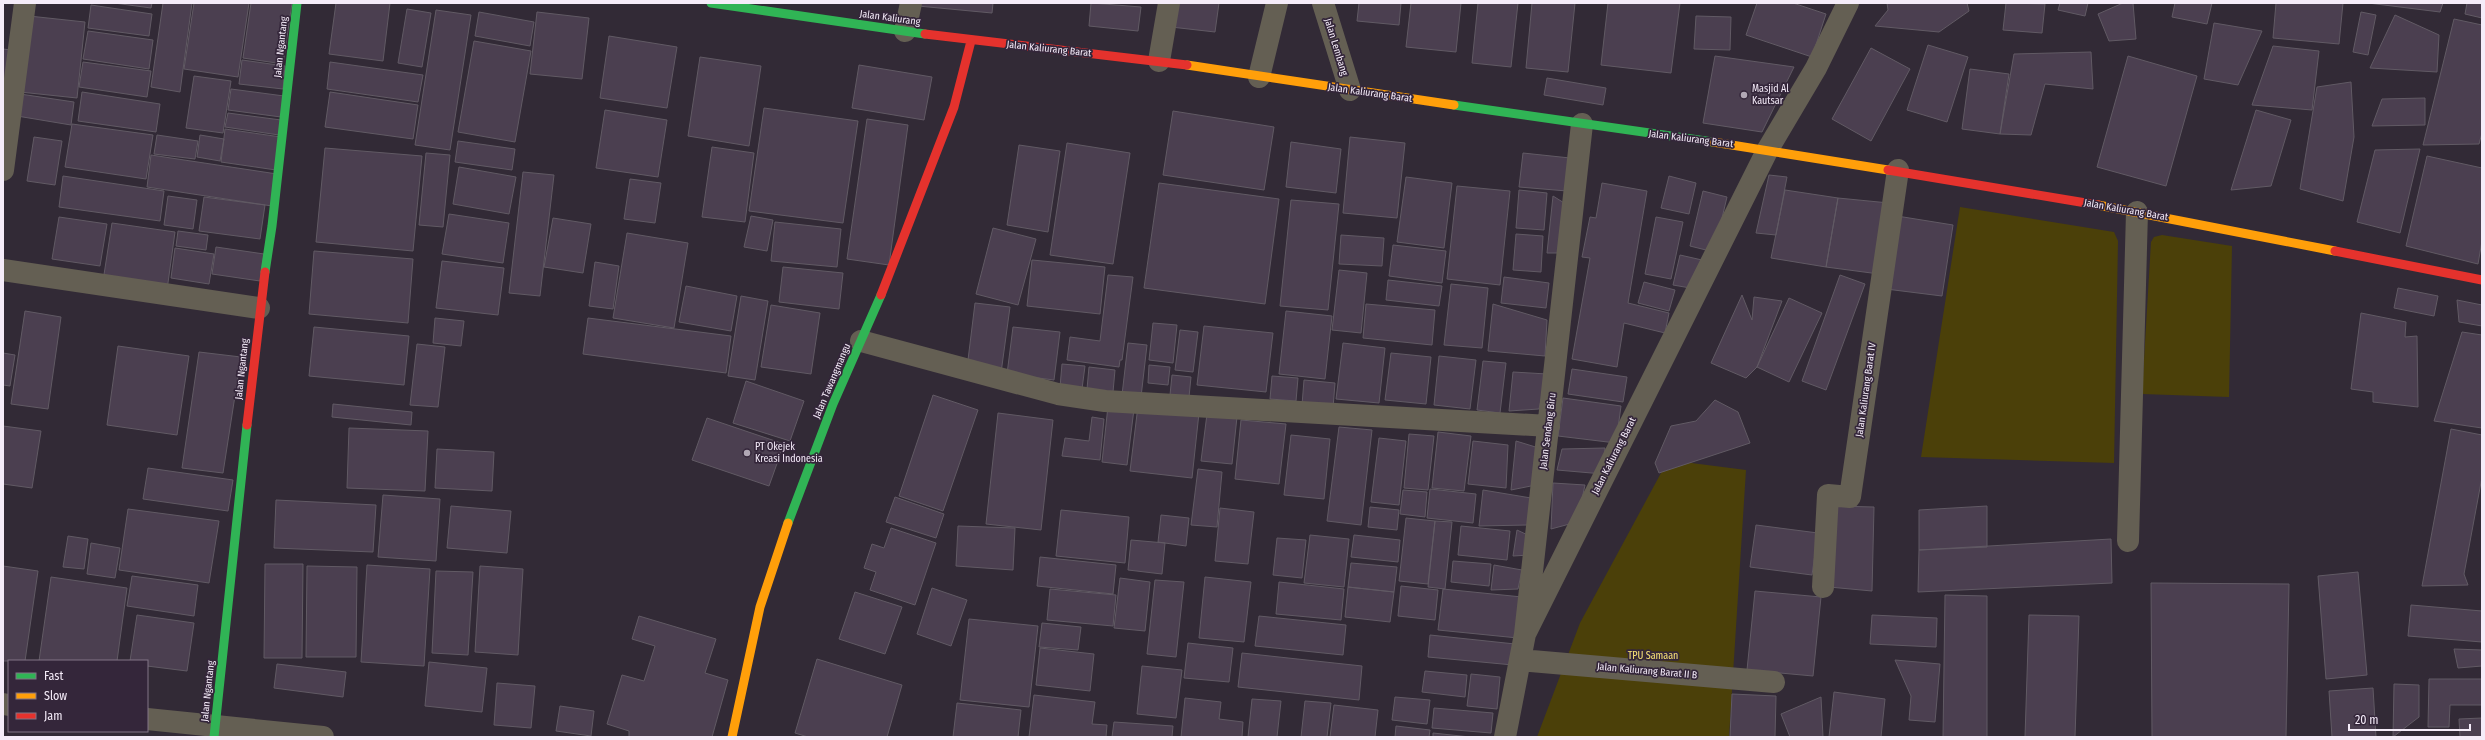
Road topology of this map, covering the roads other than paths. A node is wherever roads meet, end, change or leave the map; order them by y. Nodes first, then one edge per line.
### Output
1 (25, 3) edge
2 (297, 3) edge
3 (711, 3) edge
4 (911, 3) edge
5 (1169, 3) edge
6 (1277, 3) edge
7 (1323, 3) edge
8 (1848, 3) edge
9 (905, 31) junction
10 (971, 40) junction
11 (1159, 61) junction
12 (1259, 77) junction
13 (1350, 90) junction
14 (1582, 124) junction
15 (1768, 149) junction
16 (3, 170) edge
17 (1898, 170) junction
18 (2137, 212) junction
19 (3, 270) edge
20 (2482, 280) edge
21 (259, 308) junction
22 (861, 341) junction
23 (1549, 426) junction
24 (2128, 541) dead end
25 (1823, 587) dead end
26 (1525, 634) junction
27 (1520, 660) junction
28 (1774, 682) dead end
29 (148, 719) edge
30 (215, 732) edge
31 (323, 737) edge
32 (732, 737) edge
33 (1505, 737) edge

1 - 16 street
2 - 21 street, Jalan Ngantang
3 - 9 street, Jalan Kaliurang
4 - 9 street
5 - 11 street
6 - 12 street
7 - 13 street, Jalan Lembang
8 - 15 street
9 - 10 street, Jalan Kaliurang
10 - 11 street, Jalan Kaliurang Barat
10 - 22 street, Jalan Tawangmangu
11 - 12 street, Jalan Kaliurang Barat
12 - 13 street, Jalan Kaliurang Barat
13 - 14 street, Jalan Kaliurang Barat
14 - 15 street, Jalan Kaliurang Barat
14 - 23 street, Jalan Sendang Biru
15 - 17 street, Jalan Kaliurang Barat
15 - 26 street, Jalan Kaliurang Barat
17 - 18 street, Jalan Kaliurang Barat
17 - 25 street, Jalan Kaliurang Barat IV
18 - 20 street, Jalan Kaliurang Barat
18 - 24 street
19 - 21 street
21 - 30 street, Jalan Ngantang
22 - 23 street
22 - 32 street, Jalan Tawangmangu
23 - 26 street, Jalan Sendang Biru
26 - 27 street, Jalan Sendang Biru
27 - 28 street, Jalan Kaliurang Barat II B
27 - 33 street, Jalan Sendang Biru
29 - 30 street
30 - 31 street

